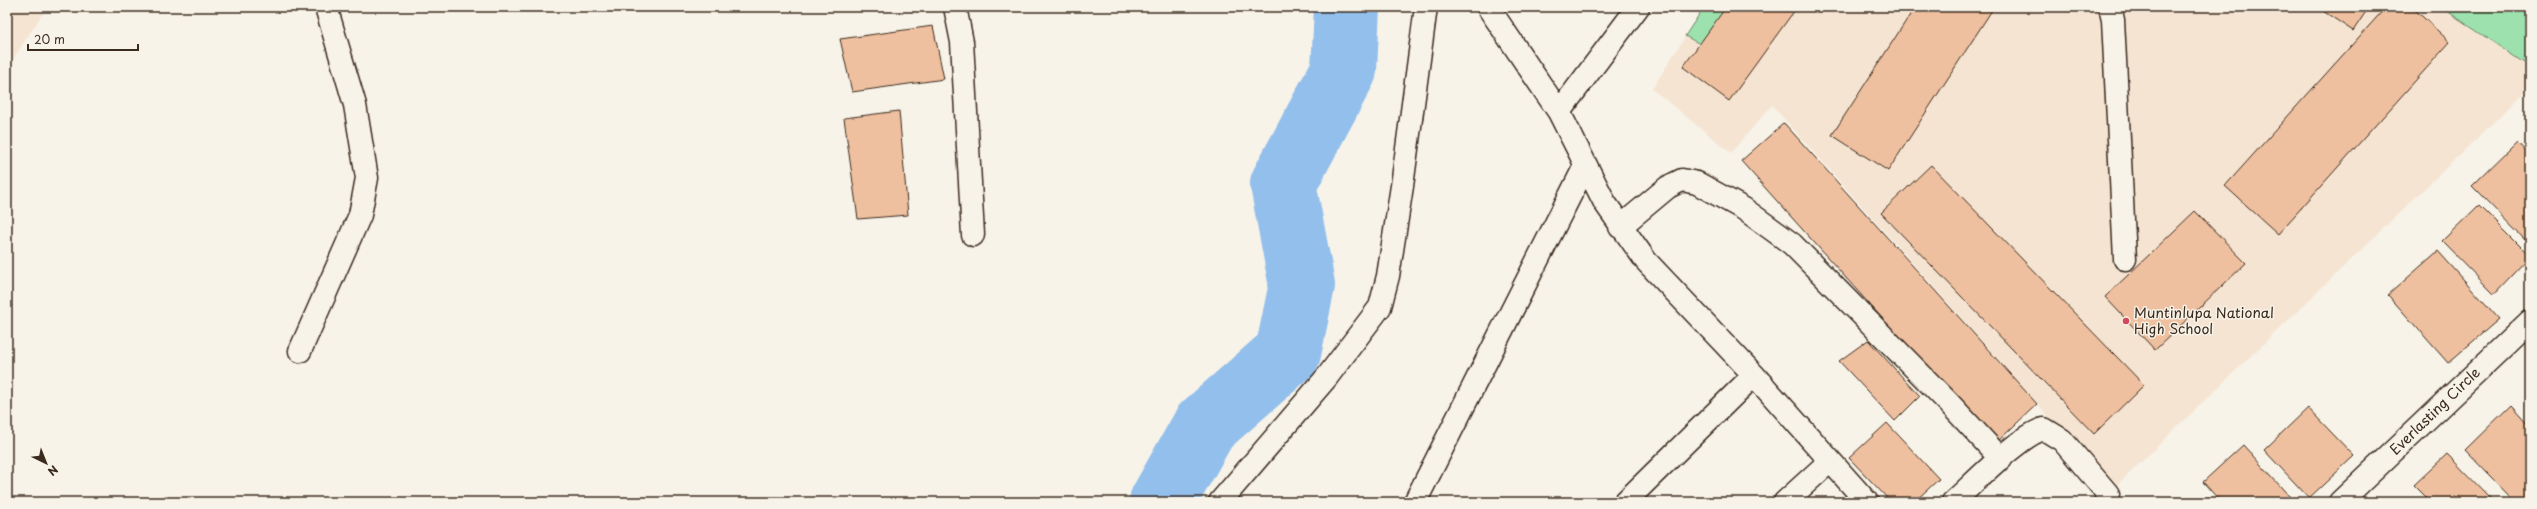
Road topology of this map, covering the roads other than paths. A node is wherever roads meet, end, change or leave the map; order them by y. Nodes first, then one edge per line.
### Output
1 (326, 7) edge
2 (955, 7) edge
3 (1426, 7) edge
4 (1488, 7) edge
5 (1638, 7) edge
6 (2110, 7) edge
7 (1560, 112) junction
8 (1585, 166) junction
9 (1620, 227) junction
10 (973, 235) dead end
11 (2125, 259) dead end
12 (2530, 320) edge
13 (300, 351) dead end
14 (1754, 375) junction
15 (2001, 459) junction
16 (1830, 461) junction
17 (2108, 494) dead end
18 (1220, 502) edge
19 (1415, 502) edge
20 (1625, 502) edge
21 (1785, 502) edge
22 (1867, 502) edge
23 (1953, 502) edge
24 (2340, 502) edge

1 - 13 street
2 - 10 street
3 - 18 street
4 - 7 street
5 - 7 street
6 - 11 street
7 - 8 street
8 - 9 street
8 - 19 street
9 - 14 street
9 - 15 street
12 - 24 street, Everlasting Circle
14 - 16 street
14 - 20 street
15 - 17 street
15 - 23 street
16 - 21 street
16 - 22 street

